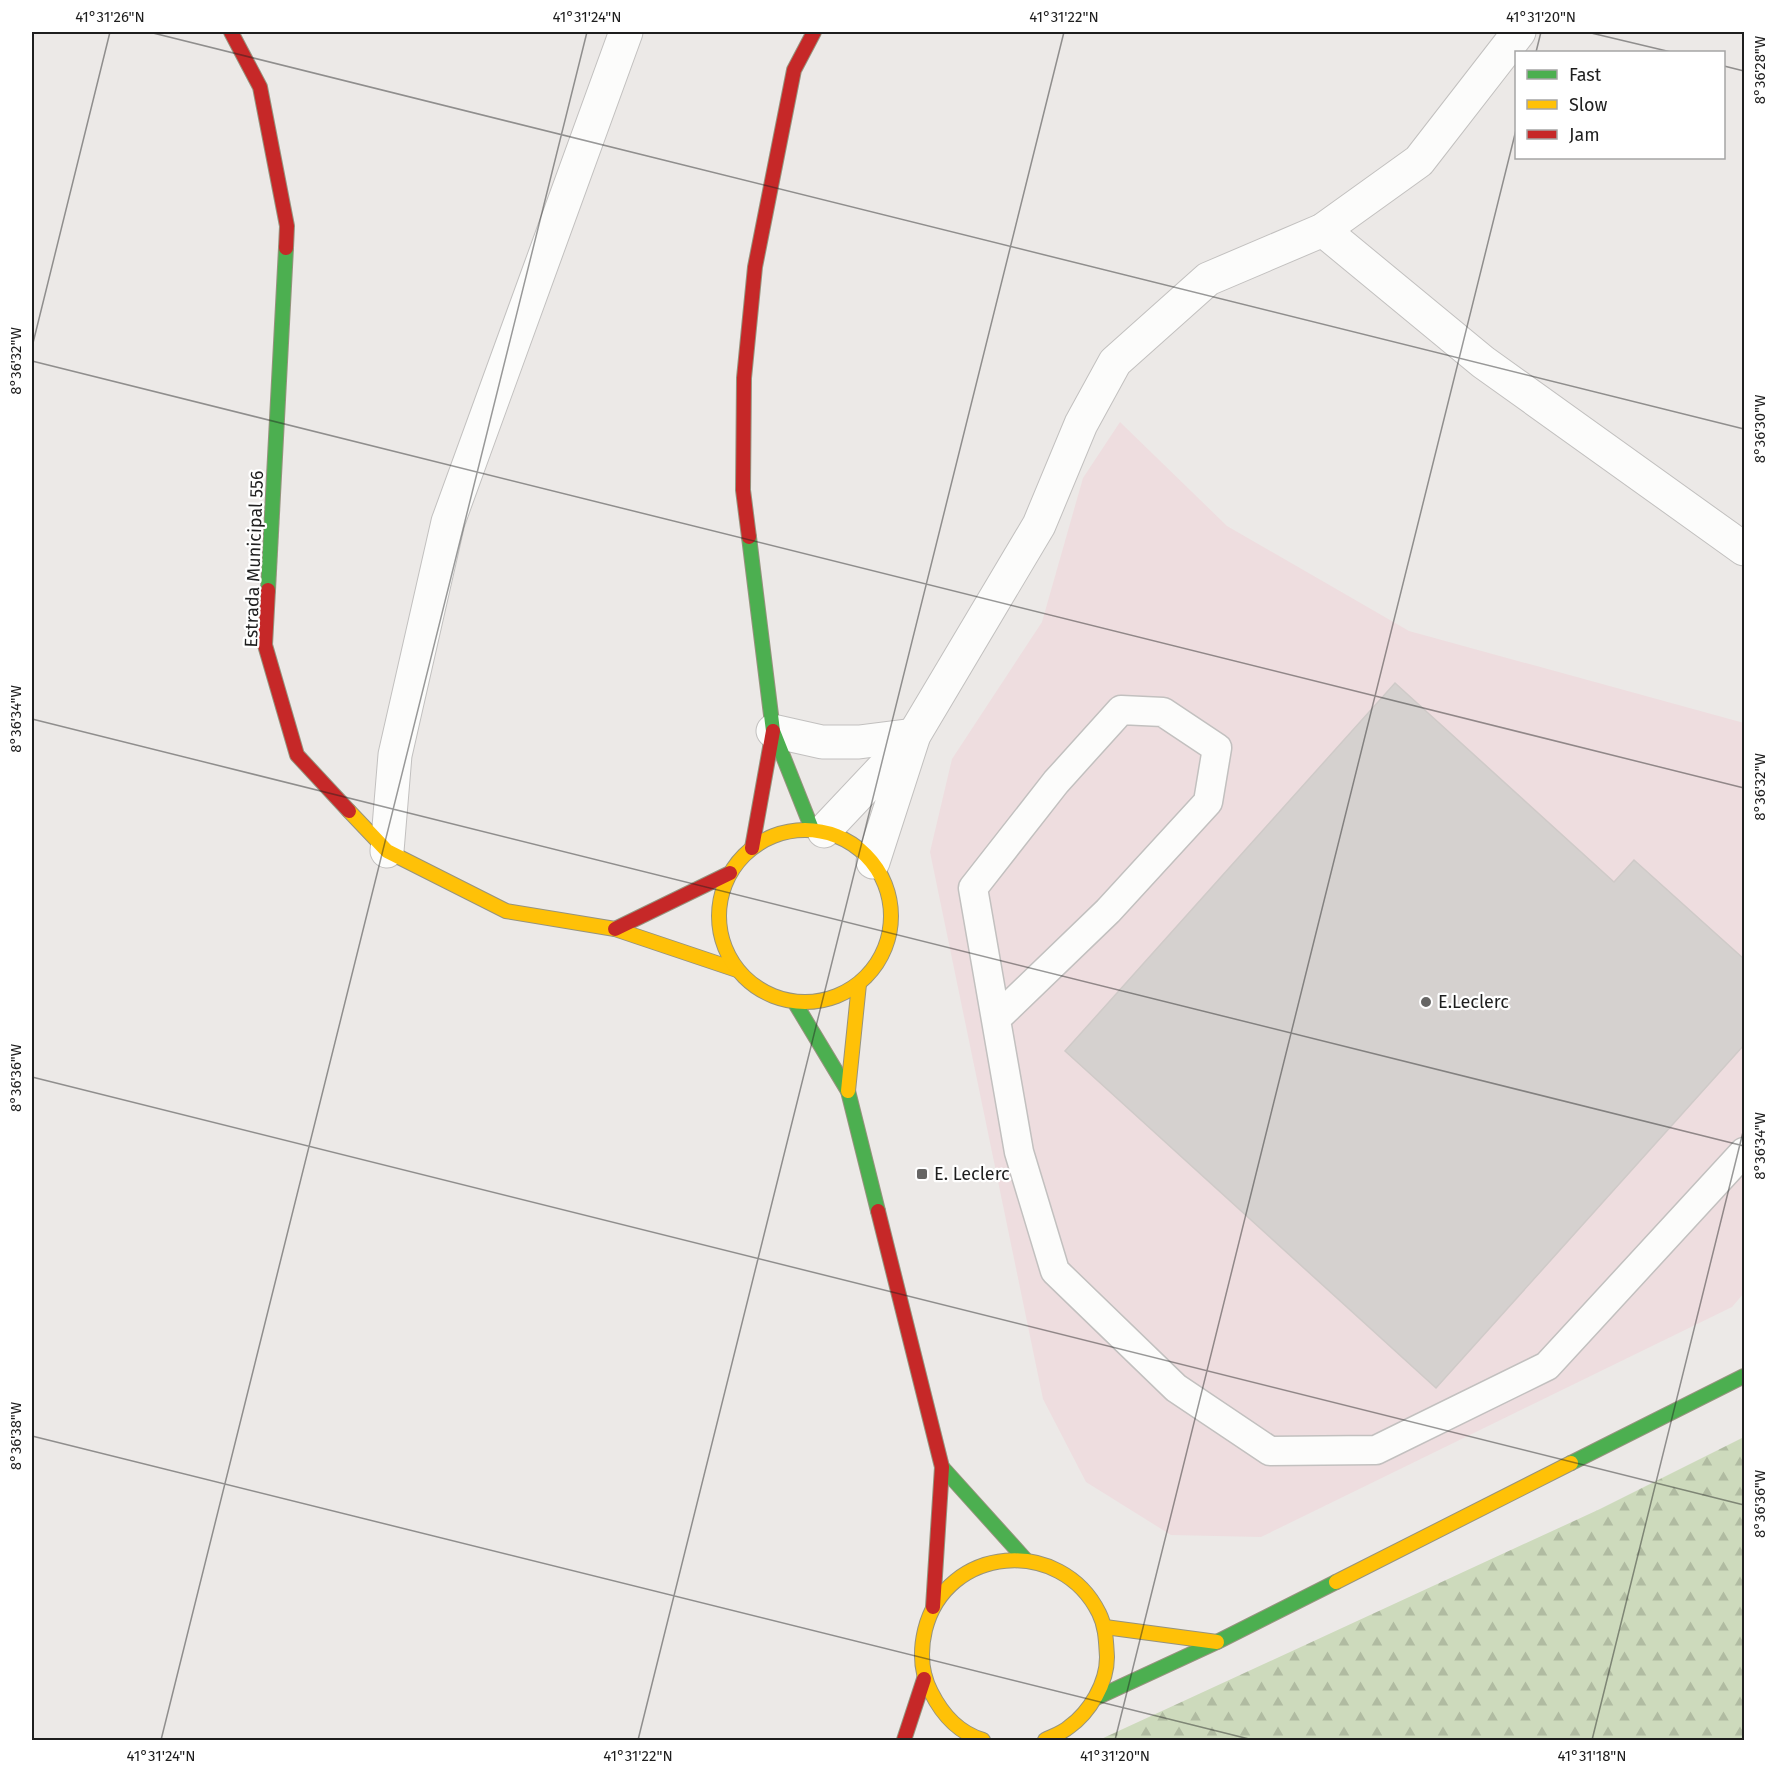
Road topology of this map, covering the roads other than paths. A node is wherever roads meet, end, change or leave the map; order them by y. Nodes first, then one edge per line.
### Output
1 (231, 32) edge
2 (626, 32) edge
3 (814, 32) edge
4 (1519, 32) edge
5 (1323, 230) junction
6 (1744, 549) edge
7 (773, 731) junction
8 (914, 735) junction
9 (818, 830) junction
10 (752, 848) junction
11 (387, 851) junction
12 (873, 862) junction
13 (730, 873) junction
14 (615, 929) junction
15 (737, 970) junction
16 (859, 984) junction
17 (795, 1003) junction
18 (996, 1018) junction
19 (848, 1091) junction
20 (1744, 1152) edge
21 (1744, 1376) edge
22 (942, 1467) junction
23 (1026, 1559) junction
24 (933, 1607) junction
25 (1105, 1627) junction
26 (1217, 1642) junction
27 (924, 1679) junction
28 (1096, 1698) junction
29 (904, 1740) edge
30 (983, 1740) edge
31 (1045, 1740) edge

1 - 11 main road, Estrada Municipal 556
2 - 11 street
3 - 7 main road
4 - 5 street
5 - 6 street
5 - 8 street
7 - 8 street
7 - 9 main road
7 - 10 main road
8 - 9 street
8 - 12 street
9 - 10 main road
9 - 12 main road
10 - 13 main road
11 - 14 main road, Estrada Municipal 556
12 - 16 main road
13 - 14 main road
13 - 15 main road
14 - 15 main road, Estrada Municipal 556
15 - 17 main road
16 - 17 main road
16 - 19 main road
17 - 19 main road
18 - 18 lane
18 - 20 lane
19 - 22 main road
21 - 26 main road
22 - 23 main road
22 - 24 main road
23 - 24 main road
23 - 25 main road
24 - 27 main road
25 - 26 main road
25 - 28 main road
26 - 28 main road
27 - 29 main road
27 - 30 main road
28 - 31 main road

